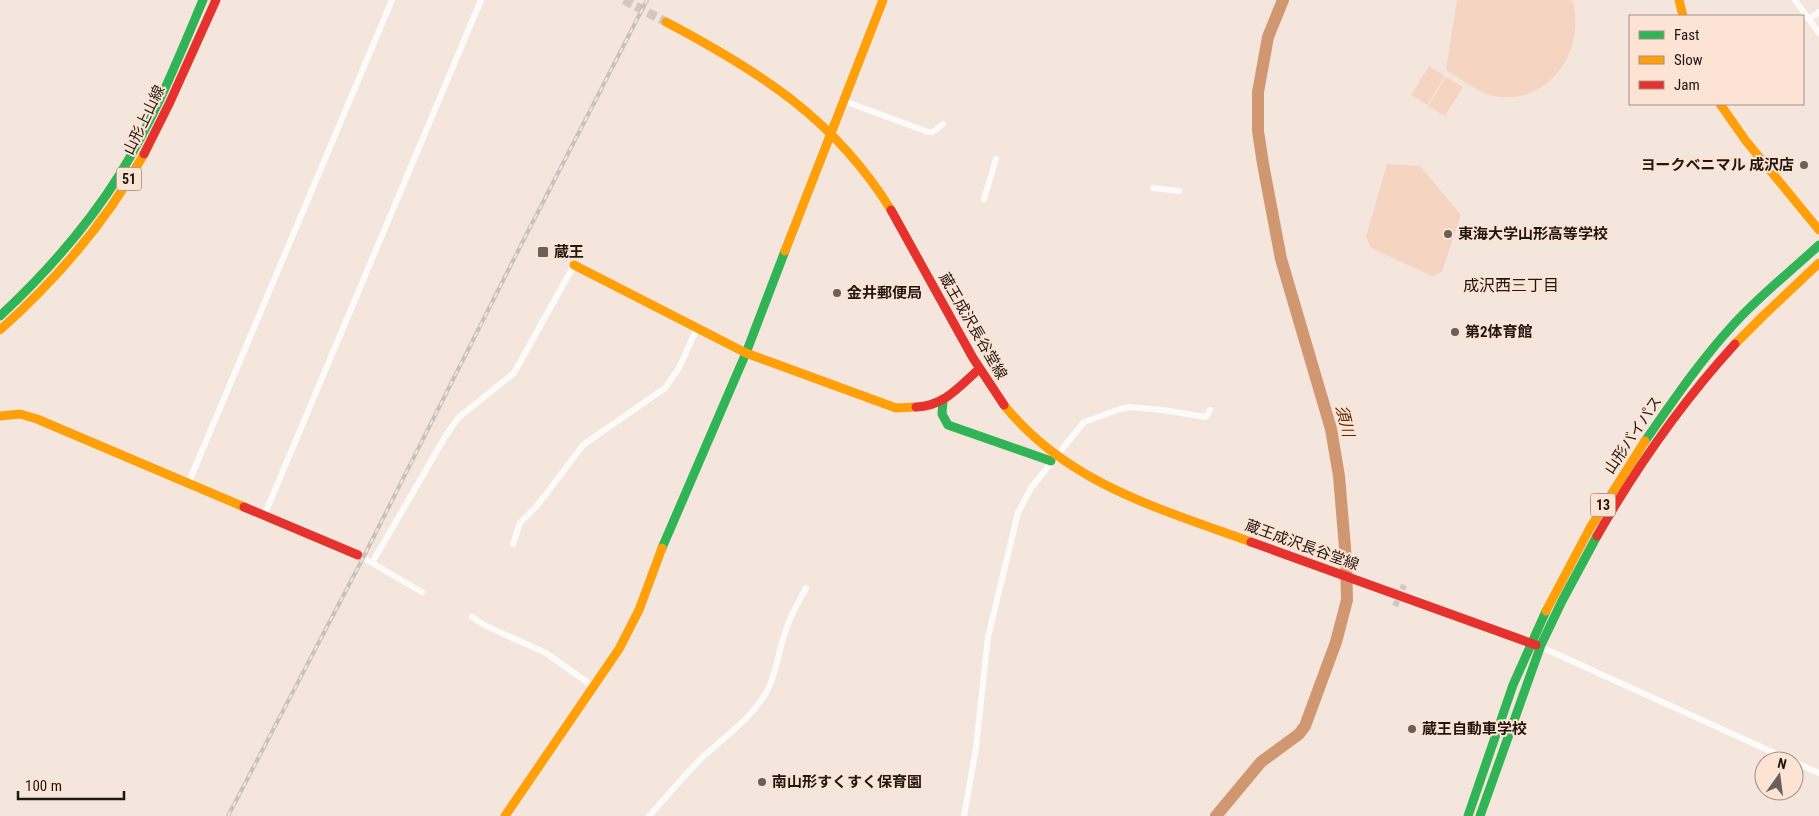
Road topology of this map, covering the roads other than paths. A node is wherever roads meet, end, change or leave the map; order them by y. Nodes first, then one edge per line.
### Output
1 (203, 0) edge
2 (216, 0) edge
3 (392, 0) edge
4 (482, 0) edge
5 (883, 0) edge
6 (1679, 0) edge
7 (1795, 0) edge
8 (1819, 12) edge
9 (1683, 15) edge
10 (1809, 19) junction
11 (666, 22) tunnel mouth
12 (1819, 33) edge
13 (844, 101) junction
14 (1721, 105) edge
15 (943, 124) dead end
16 (830, 132) junction
17 (996, 160) dead end
18 (1153, 188) dead end
19 (1179, 191) dead end
20 (984, 199) dead end
21 (1819, 230) edge
22 (1819, 245) edge
23 (1819, 263) edge
24 (574, 266) joint
25 (0, 316) edge
26 (697, 328) junction
27 (0, 330) edge
28 (746, 353) junction
29 (978, 369) junction
30 (943, 401) junction
31 (1210, 410) dead end
32 (0, 416) edge
33 (1054, 459) junction
34 (188, 484) junction
35 (264, 516) junction
36 (513, 544) dead end
37 (358, 555) joint
38 (372, 563) junction
39 (806, 588) dead end
40 (422, 592) dead end
41 (472, 617) dead end
42 (1530, 643) junction
43 (1541, 647) junction
44 (594, 687) junction
45 (1771, 751) edge
46 (1804, 766) edge
47 (1819, 773) edge
48 (505, 816) edge
49 (649, 816) edge
50 (964, 816) edge
51 (1468, 816) edge
52 (1480, 816) edge

1 - 25 main road, 山形上山線 / 51
2 - 27 main road, 山形上山線 / 51
3 - 34 street
4 - 35 street
5 - 13 main road
6 - 9 main road
7 - 10 street
8 - 10 street
10 - 12 street
11 - 16 main road, 蔵王成沢長谷堂線
13 - 15 street
13 - 16 main road
14 - 21 main road
16 - 28 main road
16 - 29 main road, 蔵王成沢長谷堂線
17 - 20 street
18 - 19 street
22 - 42 main road, 山形バイパス / 13
23 - 43 main road, 山形バイパス / 13
24 - 26 main road
24 - 38 street
26 - 28 main road
26 - 36 street
28 - 30 main road
28 - 44 main road
29 - 30 main road
29 - 33 main road, 蔵王成沢長谷堂線
30 - 33 main road
31 - 33 street
32 - 34 main road
33 - 42 main road, 蔵王成沢長谷堂線
33 - 50 street
34 - 35 main road
35 - 37 main road
37 - 38 street
38 - 40 street
39 - 49 street
41 - 44 street
42 - 43 main road, 蔵王成沢長谷堂線
42 - 51 main road, 山形バイパス / 13
43 - 45 street
43 - 52 main road, 山形バイパス / 13
44 - 48 main road
46 - 47 street

